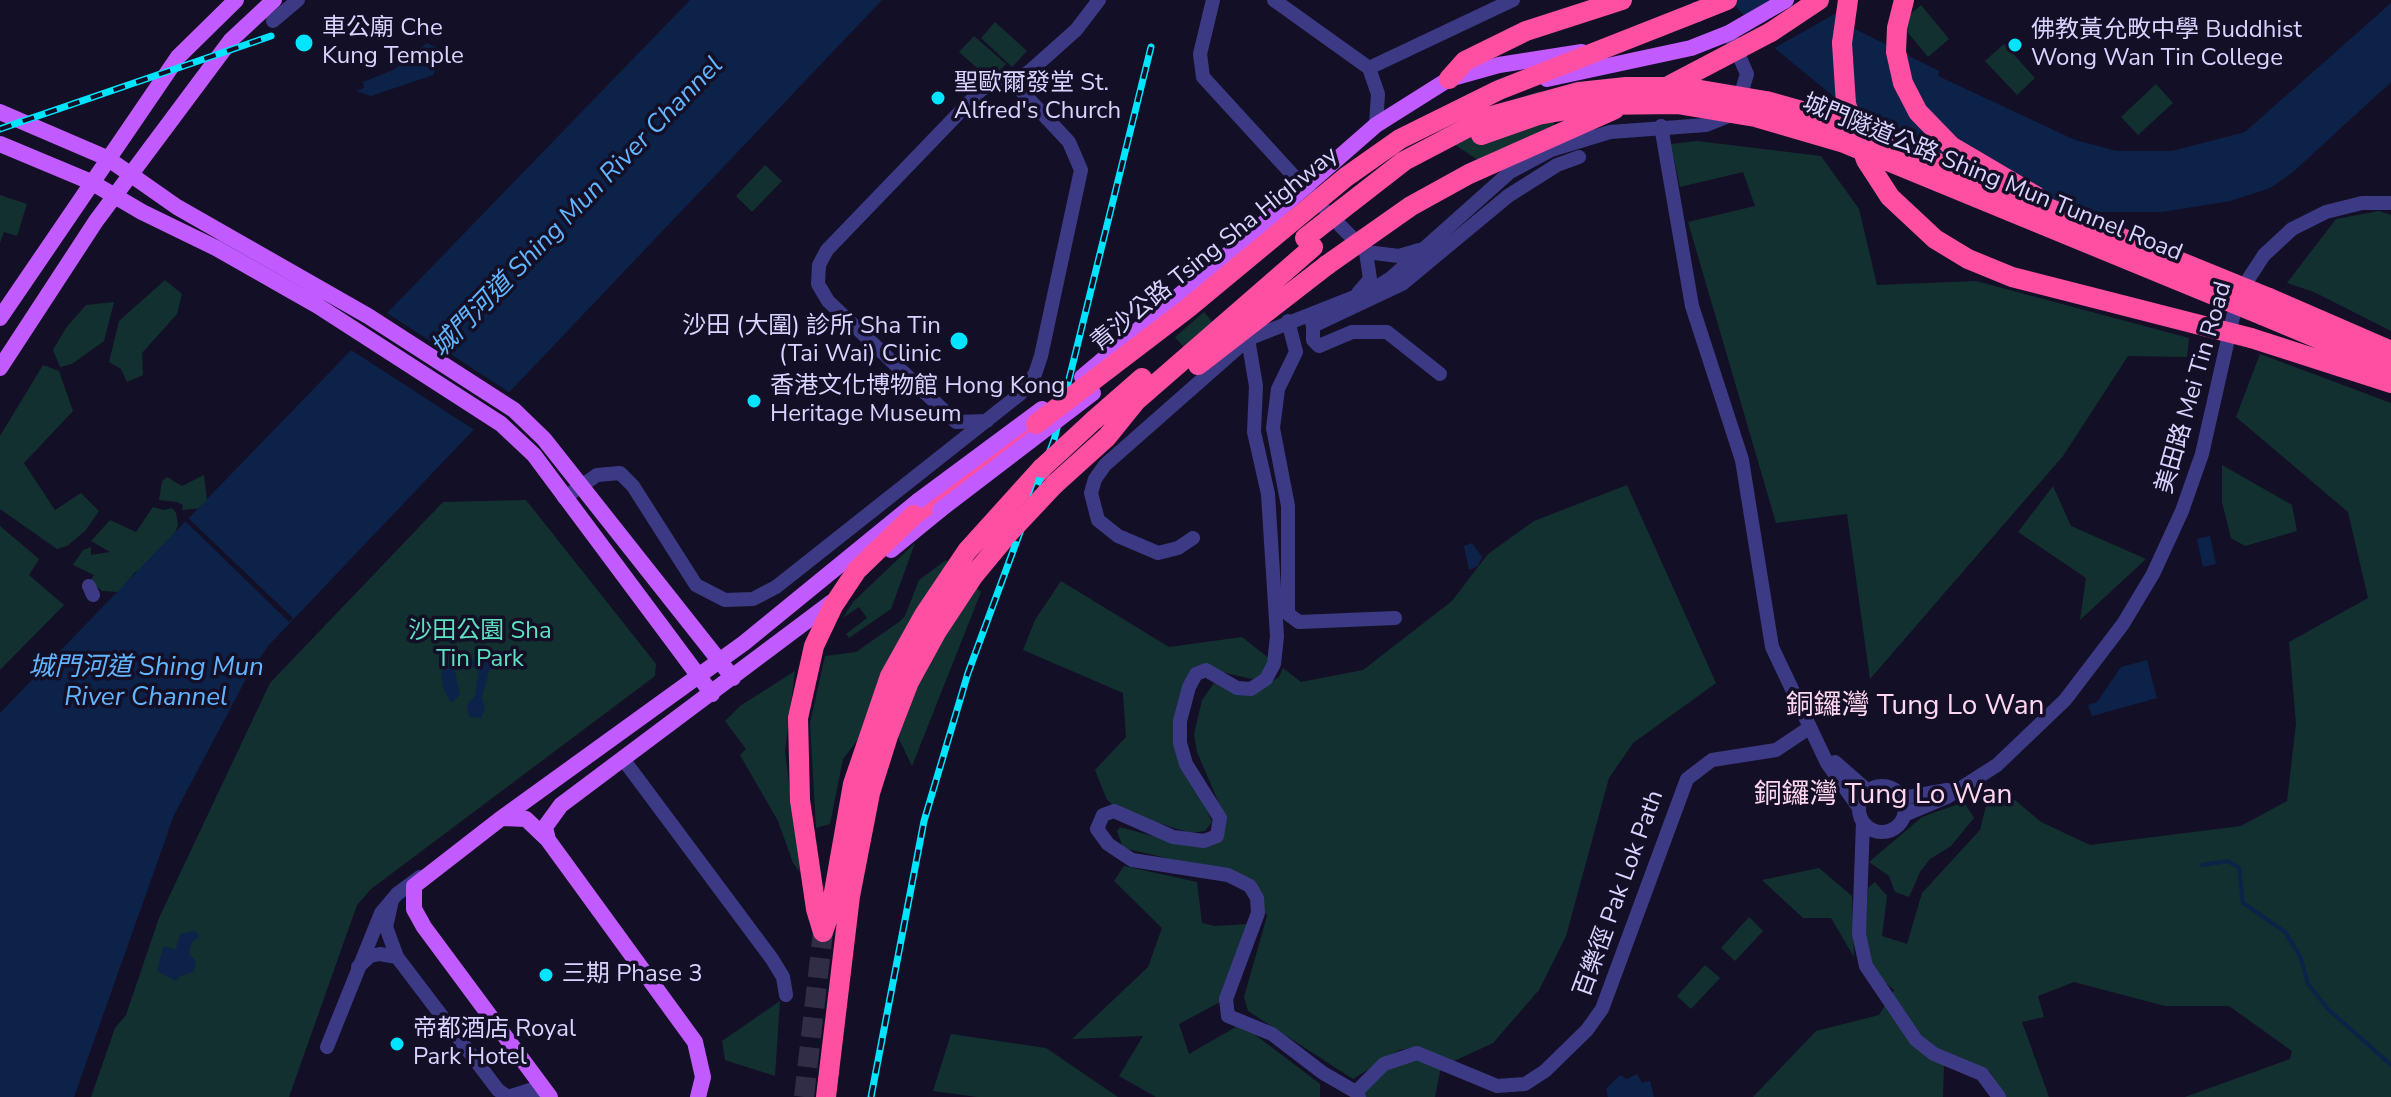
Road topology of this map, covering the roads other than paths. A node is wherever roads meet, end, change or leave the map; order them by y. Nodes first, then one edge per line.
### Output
1 (236, 0) edge
2 (274, 0) edge
3 (298, 0) edge
4 (1099, 0) edge
5 (1274, 0) edge
6 (1513, 0) edge
7 (1622, 0) edge
8 (1738, 0) edge
9 (1786, 0) edge
10 (1819, 0) edge
11 (1848, 0) edge
12 (1904, 0) edge
13 (1214, 2) edge
14 (1486, 6) edge
15 (1720, 6) edge
16 (273, 21) dead end
17 (1732, 32) junction
18 (1369, 68) junction
19 (1449, 79) junction
20 (1013, 82) junction
21 (0, 112) edge
22 (1376, 125) junction
23 (1661, 126) junction
24 (0, 144) edge
25 (1579, 157) dead end
26 (107, 158) junction
27 (131, 176) junction
28 (91, 182) junction
29 (1304, 187) junction
30 (116, 195) junction
31 (2391, 203) edge
32 (1320, 204) junction
33 (2078, 219) junction
34 (1423, 249) junction
35 (1366, 252) junction
36 (1355, 296) junction
37 (2265, 306) junction
38 (0, 318) edge
39 (1312, 320) junction
40 (1288, 321) junction
41 (1248, 339) junction
42 (2391, 351) edge
43 (0, 368) edge
44 (2391, 369) edge
45 (1440, 374) dead end
46 (2391, 383) edge
47 (988, 421) junction
48 (956, 422) junction
49 (1107, 437) junction
50 (949, 451) junction
51 (579, 486) junction
52 (564, 498) junction
53 (1193, 538) dead end
54 (1395, 618) dead end
55 (719, 662) junction
56 (698, 677) junction
57 (733, 678) junction
58 (712, 694) junction
59 (1809, 728) junction
60 (608, 742) junction
61 (1821, 747) junction
62 (630, 754) junction
63 (1959, 787) junction
64 (862, 789) junction
65 (1868, 791) junction
66 (1902, 798) junction
67 (1861, 815) junction
68 (1904, 815) junction
69 (499, 820) junction
70 (1893, 829) junction
71 (548, 840) junction
72 (1863, 861) junction
73 (427, 873) junction
74 (392, 900) junction
75 (823, 932) joint
76 (397, 957) junction
77 (352, 977) junction
78 (786, 995) dead end
79 (327, 1047) dead end
80 (1357, 1094) edge
81 (549, 1096) edge
82 (508, 1097) edge
83 (698, 1097) edge
84 (826, 1097) edge
85 (1999, 1097) edge

1 - 26 main road
2 - 27 main road
3 - 16 street
4 - 20 street
5 - 18 street
6 - 14 street
7 - 19 highway
8 - 15 main road
9 - 17 main road
10 - 49 highway, bridge
11 - 46 highway, bridge
12 - 33 highway, bridge
13 - 29 street
14 - 18 street
15 - 19 main road
15 - 75 highway, 青沙公路 Tsing Sha Highway, bridge
17 - 23 street
17 - 32 main road
18 - 22 street
19 - 22 main road
20 - 47 street
20 - 48 street
21 - 26 main road
22 - 29 main road
23 - 34 street
23 - 59 street
24 - 28 main road
25 - 39 street
26 - 27 main road
26 - 28 main road
27 - 30 main road
27 - 51 main road
28 - 30 main road
28 - 38 main road
29 - 32 street
29 - 55 main road, bridge
30 - 43 main road
30 - 52 main road
31 - 63 street, 美田路 Mei Tin Road
32 - 35 street
32 - 57 main road, bridge
33 - 37 highway, 城門隧道公路 Shing Mun Tunnel Road, bridge
33 - 64 highway, 城門隧道公路 Shing Mun Tunnel Road, bridge
34 - 35 street
34 - 36 street
35 - 36 street
36 - 39 street
37 - 42 highway, 城門隧道公路 Shing Mun Tunnel Road
37 - 44 highway, 城門隧道公路 Shing Mun Tunnel Road
37 - 49 highway, 城門隧道公路 Shing Mun Tunnel Road, bridge
39 - 40 street
39 - 45 street
40 - 41 street
40 - 54 street
41 - 53 street
41 - 80 street
47 - 48 street
47 - 50 street
48 - 50 street
49 - 64 highway, 城門隧道公路 Shing Mun Tunnel Road, bridge
50 - 51 street
51 - 52 street
51 - 55 main road
52 - 56 main road
55 - 56 main road
55 - 57 main road
56 - 58 main road
56 - 60 main road
57 - 58 main road
58 - 62 main road
59 - 61 street
59 - 80 street, 百樂徑 Pak Lok Path
60 - 62 main road
60 - 69 main road
61 - 65 street
61 - 67 street
62 - 71 main road
62 - 78 street
63 - 66 street, 美田路 Mei Tin Road
63 - 68 street, 美田路 Mei Tin Road
64 - 75 highway, 城門隧道公路 Shing Mun Tunnel Road
64 - 84 highway, 城門隧道公路 Shing Mun Tunnel Road
65 - 66 street
65 - 67 street
66 - 68 street
67 - 70 street
67 - 72 street
68 - 70 street
69 - 71 main road
69 - 73 main road
70 - 72 street
71 - 83 main road
72 - 85 street
73 - 74 street
73 - 81 main road
74 - 76 street
74 - 77 street
76 - 77 street
76 - 82 street
77 - 79 street
81 - 82 street

